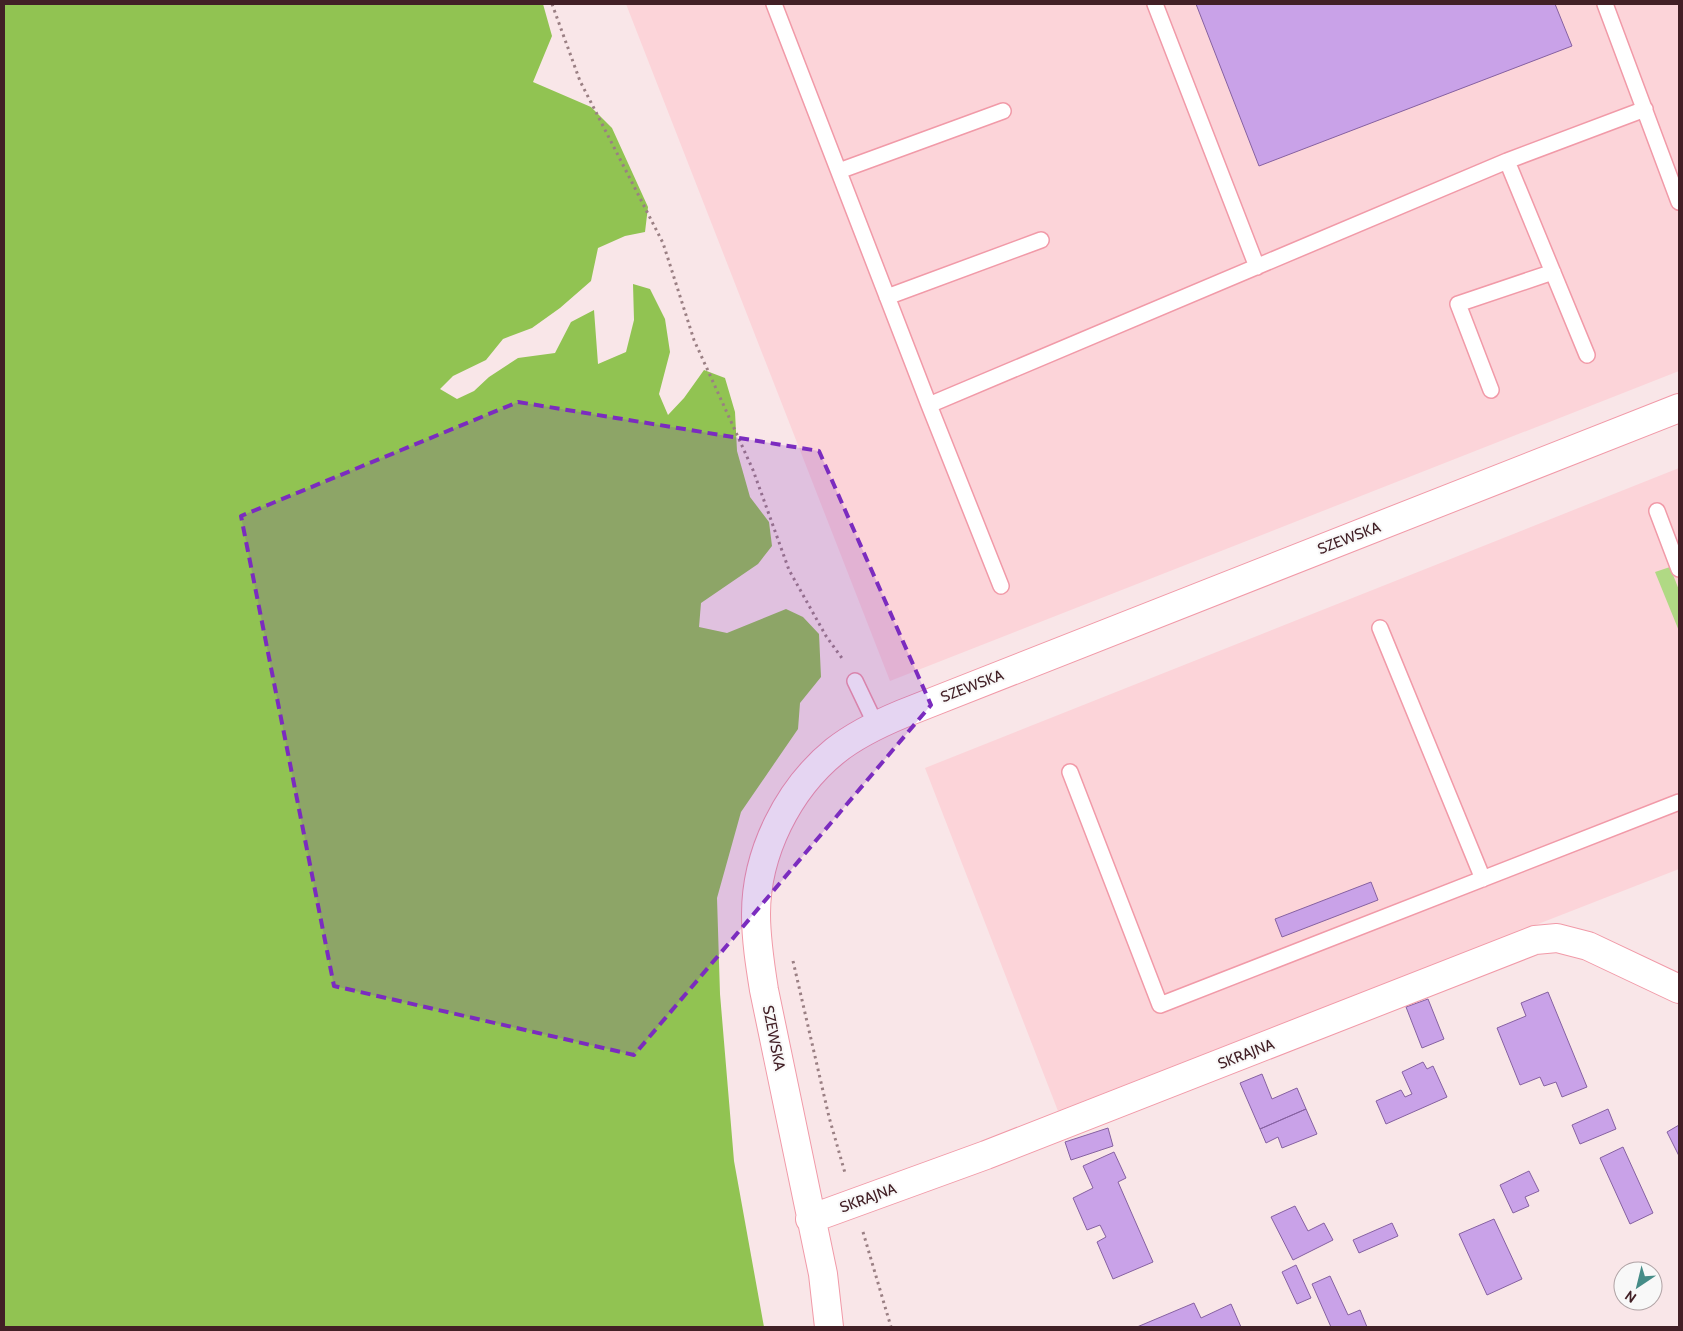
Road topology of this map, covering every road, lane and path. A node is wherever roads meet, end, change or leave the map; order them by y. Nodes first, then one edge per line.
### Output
1 (552, 4) edge
2 (774, 4) edge
3 (1155, 4) edge
4 (1605, 4) edge
5 (1645, 109) junction
6 (1004, 112) dead end
7 (1507, 161) junction
8 (839, 171) junction
9 (1679, 202) edge
10 (1041, 240) dead end
11 (1257, 267) junction
12 (1553, 272) junction
13 (887, 297) junction
14 (1587, 355) dead end
15 (1491, 390) dead end
16 (929, 405) junction
17 (1679, 408) edge
18 (1657, 511) dead end
19 (1679, 569) edge
20 (1001, 586) dead end
21 (1380, 628) dead end
22 (855, 681) joint
23 (876, 725) junction
24 (1070, 772) dead end
25 (1679, 802) edge
26 (1483, 879) junction
27 (1679, 989) edge
28 (810, 1219) junction
29 (823, 1274) junction
30 (829, 1327) edge
31 (845, 1327) edge

1 - 22 path
2 - 8 lane
3 - 11 lane
4 - 5 lane
5 - 7 lane
5 - 9 lane
6 - 8 lane
7 - 11 lane
7 - 12 lane
8 - 13 lane
10 - 13 lane
11 - 16 lane
12 - 14 lane
12 - 15 lane
13 - 16 lane
16 - 20 lane
17 - 23 street, SZEWSKA
18 - 19 lane
21 - 26 lane
22 - 23 lane
23 - 28 street, SZEWSKA
24 - 26 lane
25 - 26 lane
27 - 28 street, SKRAJNA
28 - 29 street, SZEWSKA
29 - 30 street, SZEWSKA
29 - 31 street

